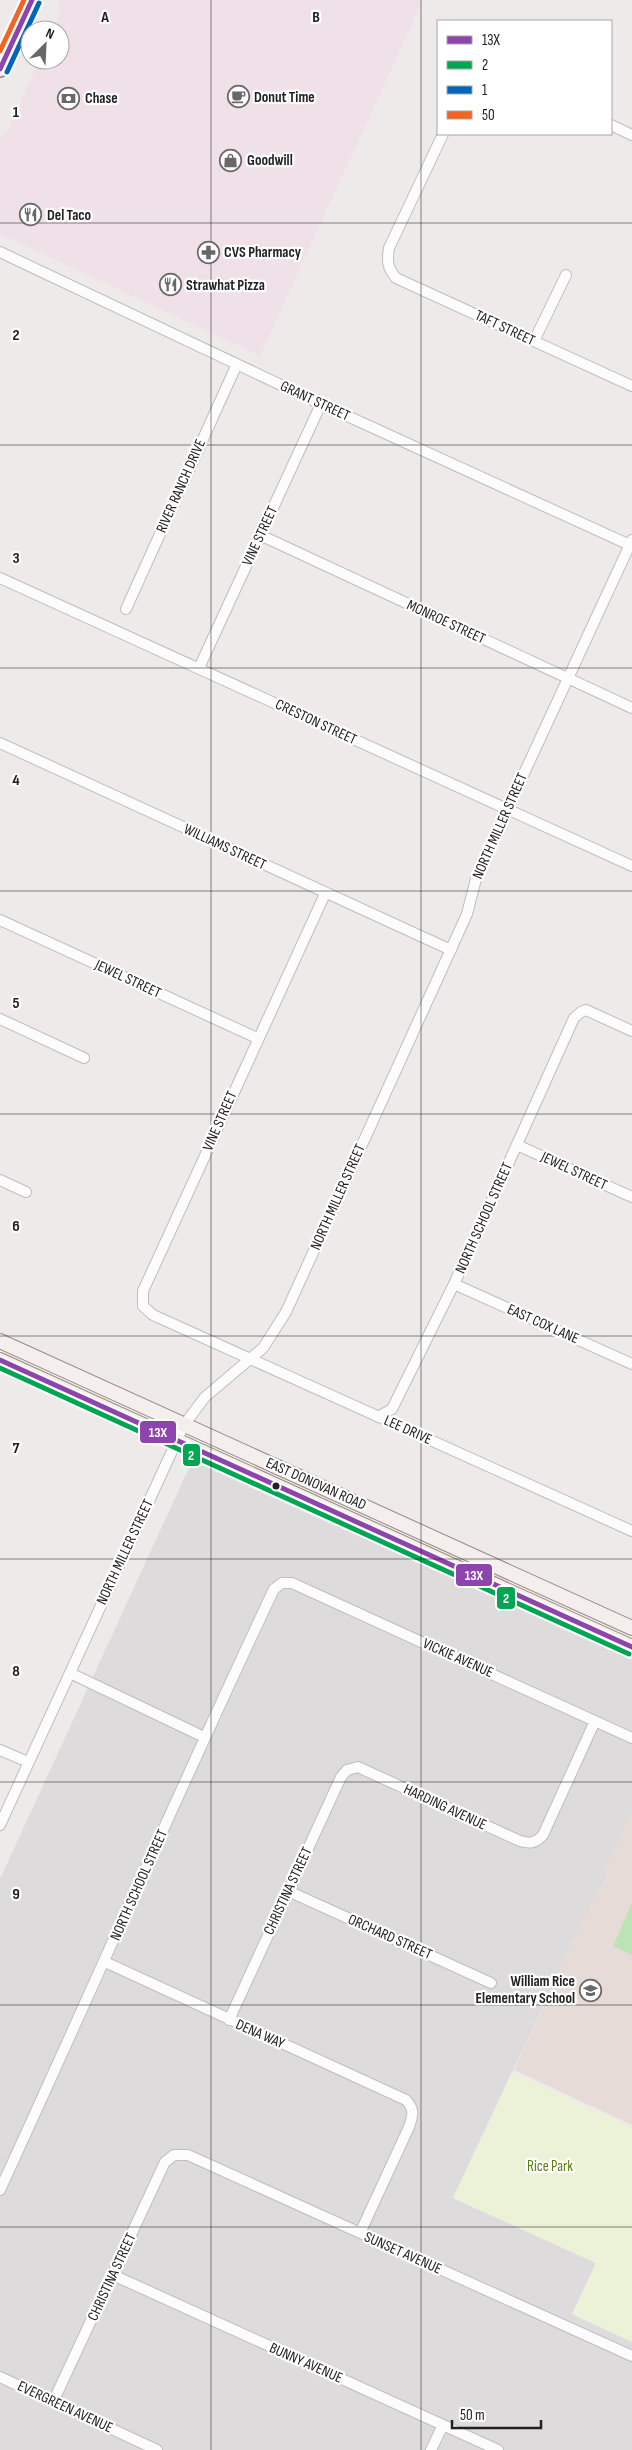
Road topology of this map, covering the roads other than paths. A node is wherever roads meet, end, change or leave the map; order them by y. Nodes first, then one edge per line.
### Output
1 (32, 0) edge
2 (0, 69) edge
3 (612, 125) edge
4 (632, 134) edge
5 (443, 135) edge
6 (0, 252) edge
7 (566, 275) dead end
8 (534, 341) junction
9 (237, 364) junction
10 (632, 386) edge
11 (321, 404) junction
12 (260, 535) junction
13 (631, 544) edge
14 (0, 578) edge
15 (126, 609) dead end
16 (199, 668) junction
17 (568, 679) junction
18 (632, 708) edge
19 (0, 744) edge
20 (507, 810) junction
21 (632, 866) edge
22 (325, 894) junction
23 (0, 920) edge
24 (451, 950) junction
25 (0, 1020) edge
26 (632, 1031) edge
27 (257, 1038) junction
28 (84, 1058) dead end
29 (517, 1144) junction
30 (0, 1180) edge
31 (26, 1192) dead end
32 (632, 1197) edge
33 (454, 1284) junction
34 (184, 1329) joint
35 (0, 1341) edge
36 (0, 1360) edge
37 (250, 1360) junction
38 (632, 1364) edge
39 (378, 1416) junction
40 (184, 1425) junction
41 (177, 1440) junction
42 (632, 1531) edge
43 (282, 1583) joint
44 (632, 1628) edge
45 (632, 1647) edge
46 (70, 1673) junction
47 (595, 1721) junction
48 (204, 1737) junction
49 (632, 1738) edge
50 (0, 1750) edge
51 (28, 1762) junction
52 (353, 1767) joint
53 (0, 1825) edge
54 (288, 1891) junction
55 (105, 1962) junction
56 (491, 1983) dead end
57 (229, 2020) junction
58 (174, 2154) joint
59 (0, 2190) edge
60 (360, 2233) junction
61 (113, 2275) junction
62 (632, 2356) edge
63 (0, 2377) edge
64 (53, 2402) junction
65 (443, 2425) junction
66 (158, 2450) edge
67 (431, 2450) edge
68 (498, 2450) edge

1 - 2 main road
3 - 4 street
5 - 8 street, TAFT STREET
6 - 9 street, GRANT STREET
7 - 8 street
8 - 10 street, TAFT STREET
9 - 11 street, GRANT STREET
9 - 15 street, RIVER RANCH DRIVE
11 - 12 street, VINE STREET
11 - 13 street, GRANT STREET
12 - 16 street, VINE STREET
12 - 17 street, MONROE STREET
13 - 17 street, NORTH MILLER STREET
14 - 16 street, CRESTON STREET
16 - 20 street, CRESTON STREET
17 - 18 street, MONROE STREET
17 - 20 street, NORTH MILLER STREET
19 - 22 street, WILLIAMS STREET
20 - 21 street, CRESTON STREET
20 - 24 street, NORTH MILLER STREET
22 - 24 street, WILLIAMS STREET
22 - 27 street, VINE STREET
23 - 27 street, JEWEL STREET
24 - 37 street, NORTH MILLER STREET
25 - 28 street
26 - 29 street, NORTH SCHOOL STREET
27 - 34 street, VINE STREET
29 - 32 street, JEWEL STREET
29 - 33 street, NORTH SCHOOL STREET
30 - 31 street
33 - 38 street, EAST COX LANE
33 - 39 street, NORTH SCHOOL STREET
34 - 37 street, LEE DRIVE
35 - 40 main road, EAST DONOVAN ROAD
36 - 41 main road, EAST DONOVAN ROAD
37 - 39 street, LEE DRIVE
37 - 40 street, NORTH MILLER STREET
39 - 42 street, LEE DRIVE
40 - 41 street, NORTH MILLER STREET
40 - 44 main road, EAST DONOVAN ROAD
41 - 45 main road, EAST DONOVAN ROAD
41 - 46 street, NORTH MILLER STREET
43 - 47 street, VICKIE AVENUE
43 - 48 street, NORTH SCHOOL STREET
46 - 48 street
46 - 51 street, NORTH MILLER STREET
47 - 49 street, VICKIE AVENUE
47 - 52 street, HARDING AVENUE
48 - 55 street, NORTH SCHOOL STREET
50 - 51 street
51 - 53 street, NORTH MILLER STREET
52 - 54 street, CHRISTINA STREET
54 - 56 street, ORCHARD STREET
54 - 57 street, CHRISTINA STREET
55 - 57 street, DENA WAY
55 - 59 street, NORTH SCHOOL STREET
57 - 60 street, DENA WAY
58 - 60 street, SUNSET AVENUE
58 - 61 street, CHRISTINA STREET
60 - 62 street, SUNSET AVENUE
61 - 64 street, CHRISTINA STREET
61 - 65 street, BUNNY AVENUE
63 - 64 street, EVERGREEN AVENUE
64 - 66 street, EVERGREEN AVENUE
65 - 67 street
65 - 68 street, BUNNY AVENUE

